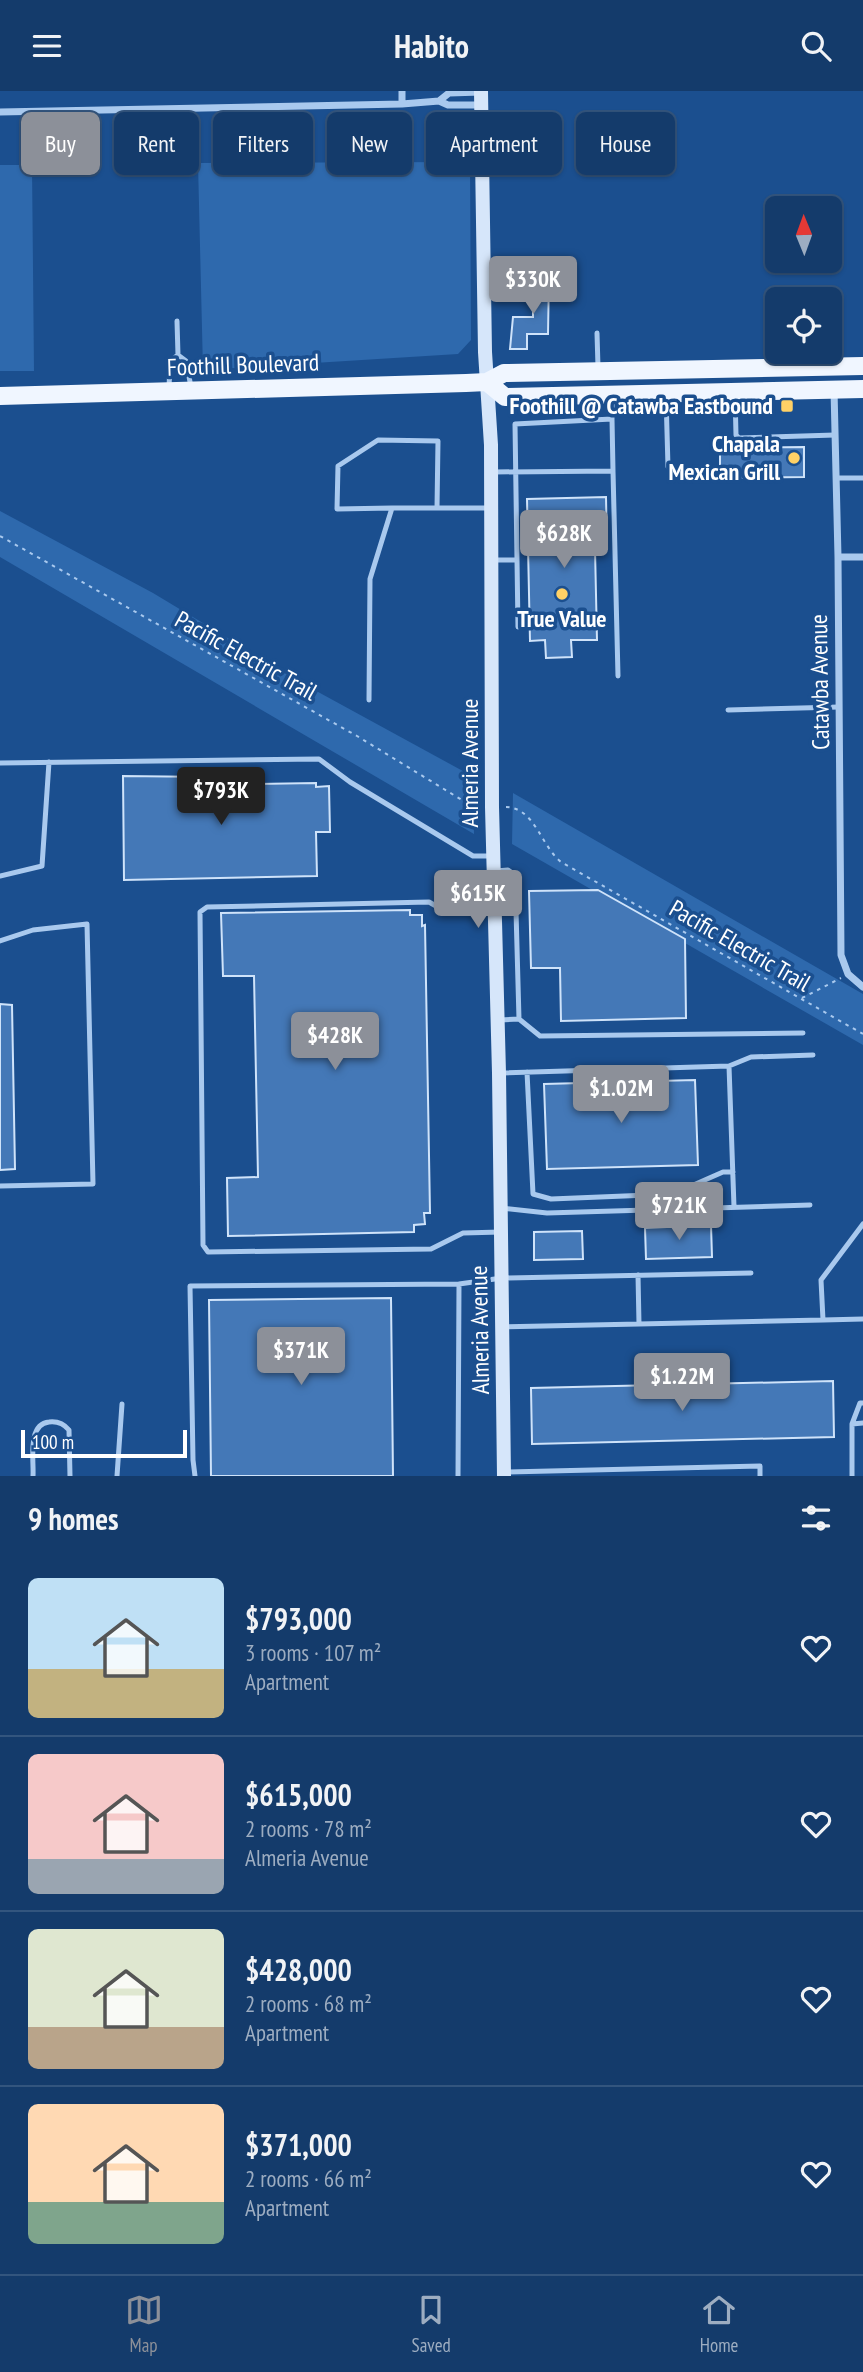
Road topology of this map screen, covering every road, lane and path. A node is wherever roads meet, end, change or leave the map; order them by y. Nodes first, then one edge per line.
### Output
1 (402, 91) edge
2 (481, 96) edge
3 (439, 101) junction
4 (402, 104) junction
5 (0, 111) edge
6 (525, 271) dead end
7 (484, 272) junction
8 (177, 321) dead end
9 (597, 333) dead end
10 (178, 355) junction
11 (863, 366) edge
12 (598, 370) junction
13 (487, 382) junction
14 (834, 389) junction
15 (863, 389) edge
16 (191, 390) junction
17 (169, 391) junction
18 (735, 391) junction
19 (666, 393) junction
20 (0, 395) edge
21 (612, 395) junction
22 (612, 419) junction
23 (835, 435) junction
24 (668, 467) dead end
25 (515, 471) junction
26 (613, 471) junction
27 (491, 472) junction
28 (836, 478) junction
29 (863, 478) edge
30 (392, 508) junction
31 (437, 508) junction
32 (491, 508) junction
33 (0, 535) edge
34 (838, 557) junction
35 (863, 557) edge
36 (492, 560) junction
37 (517, 560) junction
38 (518, 627) dead end
39 (618, 676) dead end
40 (369, 700) dead end
41 (839, 707) junction
42 (728, 710) dead end
43 (49, 762) junction
44 (0, 763) edge
45 (509, 807) dead end
46 (475, 808) dead end
47 (494, 863) junction
48 (0, 876) edge
49 (495, 912) junction
50 (0, 941) edge
51 (848, 974) junction
52 (863, 987) edge
53 (801, 999) junction
54 (519, 1019) junction
55 (498, 1020) junction
56 (803, 1033) dead end
57 (863, 1034) edge
58 (813, 1055) dead end
59 (729, 1066) junction
60 (527, 1072) junction
61 (499, 1073) junction
62 (733, 1172) junction
63 (0, 1186) edge
64 (810, 1205) dead end
65 (734, 1207) junction
66 (501, 1208) junction
67 (863, 1223) edge
68 (501, 1232) junction
69 (751, 1273) dead end
70 (638, 1276) junction
71 (502, 1278) junction
72 (459, 1284) junction
73 (863, 1319) edge
74 (823, 1320) junction
75 (639, 1324) junction
76 (502, 1327) junction
77 (861, 1403) edge
78 (122, 1404) dead end
79 (863, 1423) edge
80 (852, 1424) junction
81 (504, 1474) edge
82 (33, 1476) edge
83 (70, 1476) edge
84 (117, 1476) edge
85 (195, 1476) edge
86 (458, 1476) edge
87 (760, 1476) edge
88 (852, 1476) edge

1 - 4 street
2 - 3 street
2 - 3 street
2 - 7 street, Almeria Avenue
3 - 4 street
4 - 5 street
6 - 7 lane
7 - 13 street, Almeria Avenue
8 - 10 lane
9 - 12 lane
10 - 16 lane
10 - 17 lane
11 - 12 main road, Foothill Boulevard
12 - 13 main road, Foothill Boulevard
13 - 16 main road, Foothill Boulevard
13 - 21 main road, Foothill Boulevard
13 - 27 street, Almeria Avenue
14 - 15 main road, Foothill Boulevard
14 - 18 main road, Foothill Boulevard
14 - 23 street, Catawba Avenue
16 - 17 main road, Foothill Boulevard
17 - 20 main road, Foothill Boulevard
18 - 19 main road, Foothill Boulevard
18 - 23 lane
19 - 21 main road, Foothill Boulevard
19 - 24 lane
21 - 22 lane
22 - 25 lane
22 - 26 lane
23 - 28 street, Catawba Avenue
25 - 26 lane
25 - 27 lane
25 - 37 lane
26 - 39 lane
27 - 32 street, Almeria Avenue
28 - 29 lane
28 - 34 street, Catawba Avenue
30 - 31 lane
30 - 31 lane
30 - 40 lane
31 - 32 lane
32 - 36 street, Almeria Avenue
33 - 46 path, Pacific Electric Trail
34 - 35 street
34 - 41 street, Catawba Avenue
36 - 37 lane
36 - 47 street, Almeria Avenue
37 - 38 lane
41 - 42 lane
41 - 51 street, Catawba Avenue
43 - 44 lane
43 - 47 lane
43 - 48 lane
45 - 53 path, Pacific Electric Trail
47 - 49 street, Almeria Avenue
47 - 54 lane
49 - 55 street, Almeria Avenue
49 - 68 lane
50 - 63 lane
51 - 52 street
51 - 53 path
53 - 57 path, Pacific Electric Trail
54 - 55 lane
54 - 56 lane
55 - 61 street, Almeria Avenue
58 - 59 lane
59 - 60 lane
59 - 62 lane
60 - 61 lane
60 - 62 lane
61 - 66 street, Almeria Avenue
62 - 65 lane
64 - 65 lane
65 - 66 lane
66 - 68 street, Almeria Avenue
67 - 74 lane
68 - 71 street, Almeria Avenue
69 - 70 lane
70 - 71 lane
70 - 75 lane
71 - 72 lane
71 - 76 street, Almeria Avenue
72 - 85 lane
72 - 86 lane
73 - 74 lane
74 - 75 lane
75 - 76 lane
76 - 81 street, Almeria Avenue
77 - 80 lane
78 - 84 lane
79 - 80 lane
80 - 88 lane
81 - 87 lane
82 - 83 lane

